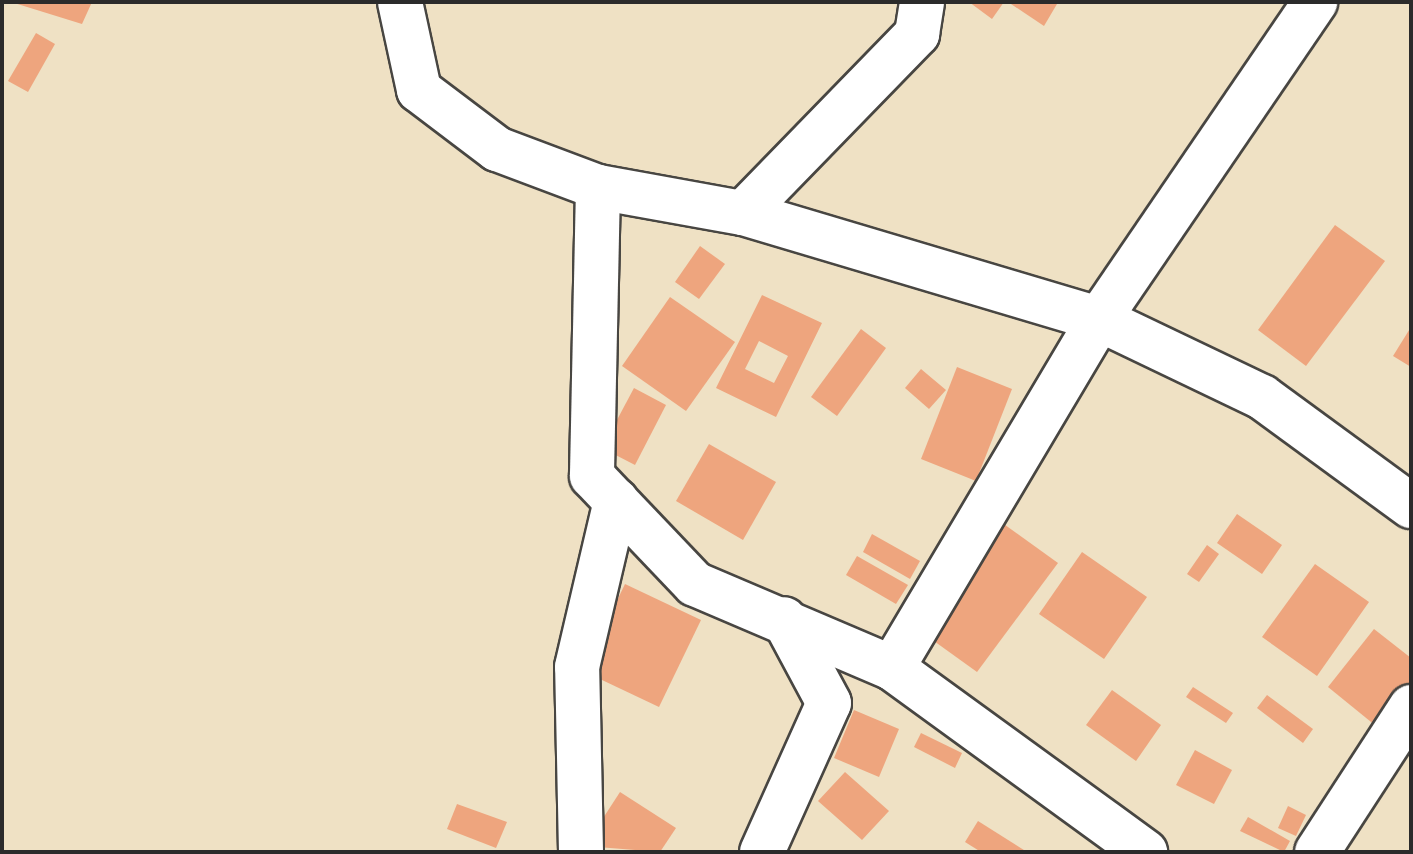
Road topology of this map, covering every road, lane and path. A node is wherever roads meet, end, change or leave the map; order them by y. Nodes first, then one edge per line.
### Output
1 (400, 2) edge
2 (922, 2) edge
3 (1315, 2) edge
4 (598, 187) junction
5 (743, 213) junction
6 (1099, 319) junction
7 (616, 501) junction
8 (1411, 506) edge
9 (784, 619) junction
10 (892, 668) junction
11 (1411, 707) edge
12 (581, 852) edge
13 (762, 852) edge
14 (1145, 852) edge
15 (1317, 852) edge

1 - 4 street
2 - 5 street
3 - 6 street
4 - 5 street
4 - 7 street
5 - 6 street
6 - 8 street
6 - 10 street
7 - 9 street
7 - 12 street
9 - 10 street
9 - 13 street
10 - 14 street
11 - 15 street

